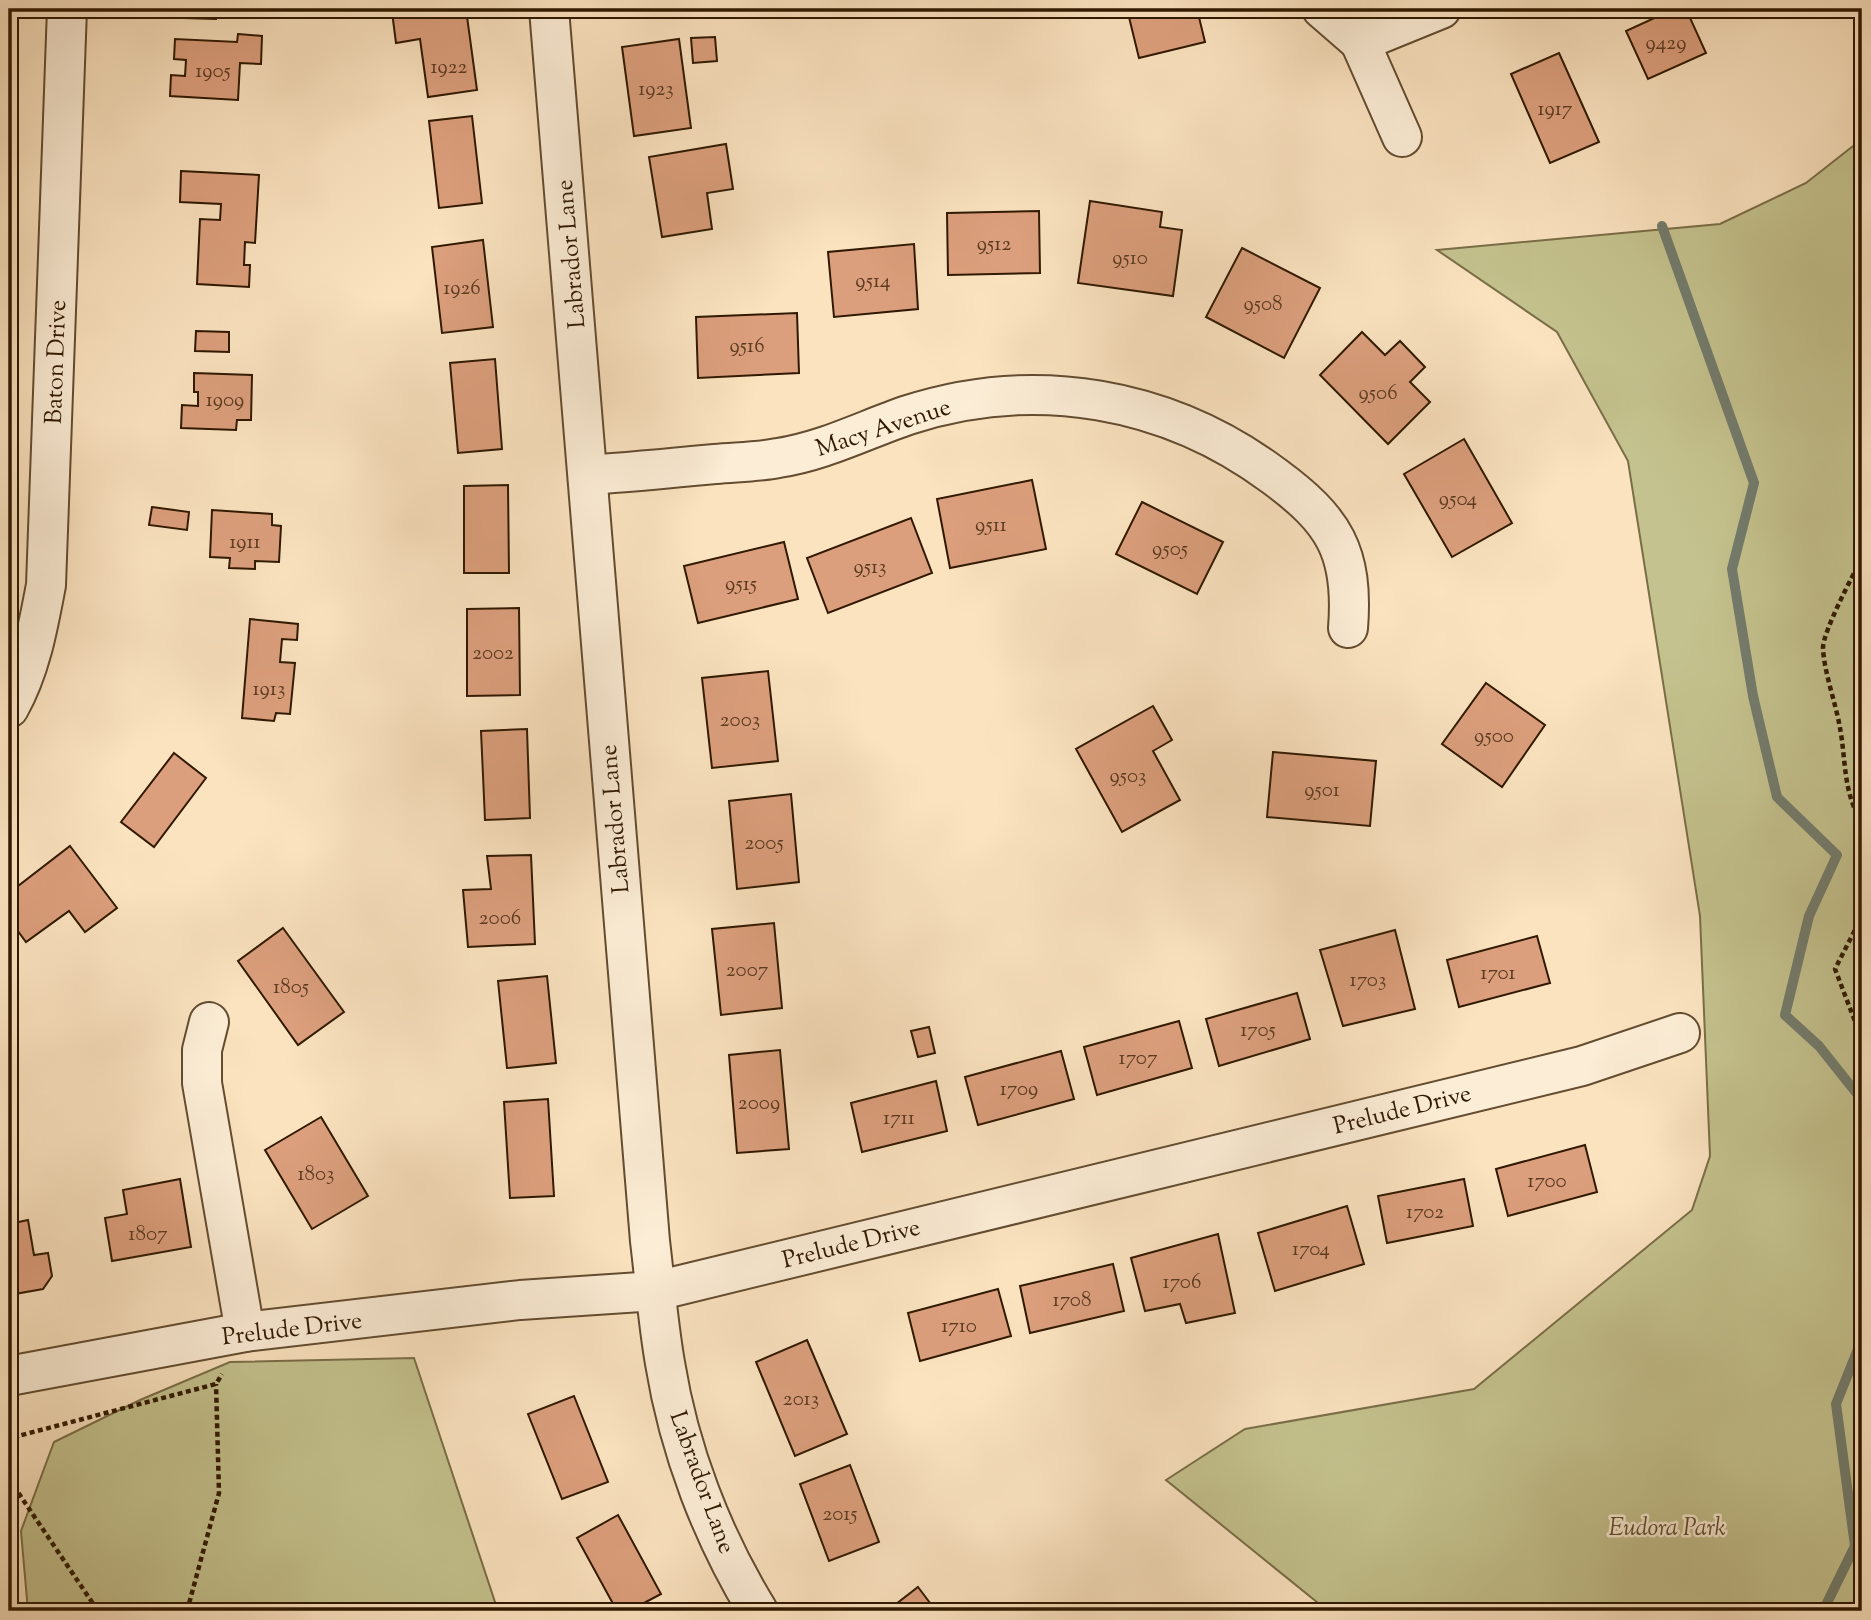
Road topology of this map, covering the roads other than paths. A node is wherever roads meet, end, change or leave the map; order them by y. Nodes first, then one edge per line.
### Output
1 (67, 9) edge
2 (549, 9) edge
3 (1322, 9) edge
4 (1441, 9) edge
5 (1360, 25) edge
6 (1402, 137) dead end
7 (588, 475) junction
8 (1348, 628) dead end
9 (9, 708) edge
10 (209, 1022) dead end
11 (1680, 1033) dead end
12 (656, 1291) junction
13 (245, 1332) junction
14 (9, 1376) edge
15 (758, 1611) edge

1 - 9 street, Baton Drive
2 - 7 street, Labrador Lane
3 - 5 street
4 - 5 street
5 - 6 street
7 - 8 street, Macy Avenue
7 - 12 street, Labrador Lane
10 - 13 street
11 - 12 street, Prelude Drive
12 - 13 street, Prelude Drive
12 - 15 street, Labrador Lane
13 - 14 street, Prelude Drive

